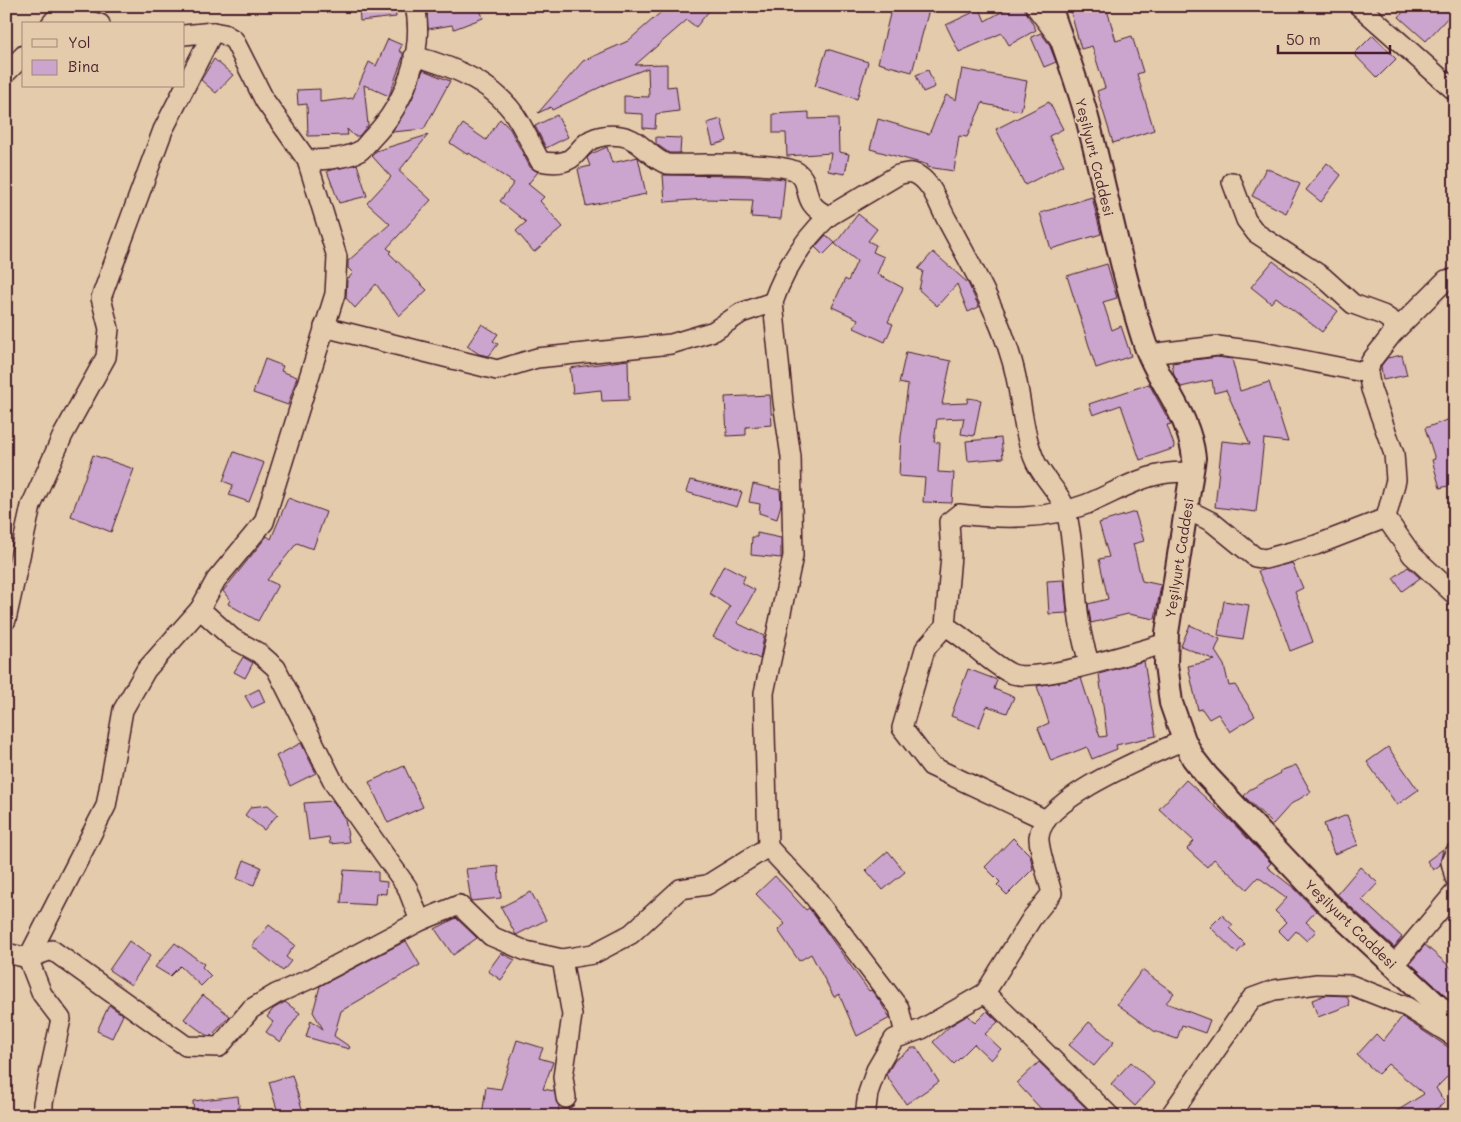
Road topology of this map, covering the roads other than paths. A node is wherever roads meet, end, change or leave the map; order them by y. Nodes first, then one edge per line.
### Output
1 (415, 6) edge
2 (1034, 6) edge
3 (1050, 6) edge
4 (1358, 6) edge
5 (57, 14) edge
6 (91, 22) edge
7 (213, 32) junction
8 (185, 35) edge
9 (1063, 43) junction
10 (414, 56) junction
11 (22, 57) edge
12 (6, 73) edge
13 (185, 87) edge
14 (184, 88) edge
15 (1455, 91) edge
16 (307, 160) junction
17 (1232, 182) dead end
18 (829, 216) junction
19 (1455, 279) edge
20 (773, 302) junction
21 (324, 326) junction
22 (1393, 333) junction
23 (1149, 354) junction
24 (1368, 373) junction
25 (1192, 472) junction
26 (1186, 509) junction
27 (1065, 510) junction
28 (1386, 518) junction
29 (1455, 595) edge
30 (200, 609) junction
31 (6, 620) edge
32 (945, 626) junction
33 (1167, 642) junction
34 (1090, 664) junction
35 (1184, 740) junction
36 (1046, 820) junction
37 (768, 847) junction
38 (1455, 853) edge
39 (1455, 878) edge
40 (1455, 892) edge
41 (420, 922) junction
42 (6, 952) edge
43 (28, 958) junction
44 (562, 959) junction
45 (1393, 966) junction
46 (985, 993) junction
47 (1455, 1022) edge
48 (905, 1035) junction
49 (1455, 1037) edge
50 (566, 1098) dead end
51 (43, 1116) edge
52 (865, 1116) edge
53 (1110, 1116) edge
54 (1170, 1116) edge

1 - 10 street
2 - 9 street
3 - 9 main road, Yeşilyurt Caddesi
4 - 15 street
5 - 6 street
7 - 8 street
7 - 13 street
7 - 16 street
9 - 23 main road, Yeşilyurt Caddesi
10 - 16 street
10 - 18 street
11 - 12 street
14 - 31 street
16 - 21 street
17 - 22 street
18 - 20 street
18 - 27 street
19 - 22 street
20 - 21 street
20 - 37 street
21 - 30 street
22 - 24 street
23 - 24 street
23 - 25 main road, Yeşilyurt Caddesi
24 - 28 street
25 - 26 main road, Yeşilyurt Caddesi
25 - 27 street
26 - 28 street
26 - 33 main road, Yeşilyurt Caddesi
27 - 32 street
27 - 34 street
28 - 29 street
30 - 41 street
30 - 43 street
32 - 34 street
32 - 36 street
33 - 34 street
33 - 35 main road, Yeşilyurt Caddesi
35 - 36 street
35 - 45 main road, Yeşilyurt Caddesi
36 - 46 street
37 - 44 street
37 - 48 street
38 - 39 street
40 - 45 street
41 - 43 street
41 - 44 street
42 - 43 street
43 - 51 street
44 - 50 street
45 - 47 main road, Yeşilyurt Caddesi
46 - 48 street
46 - 53 street
48 - 52 street
49 - 54 street

